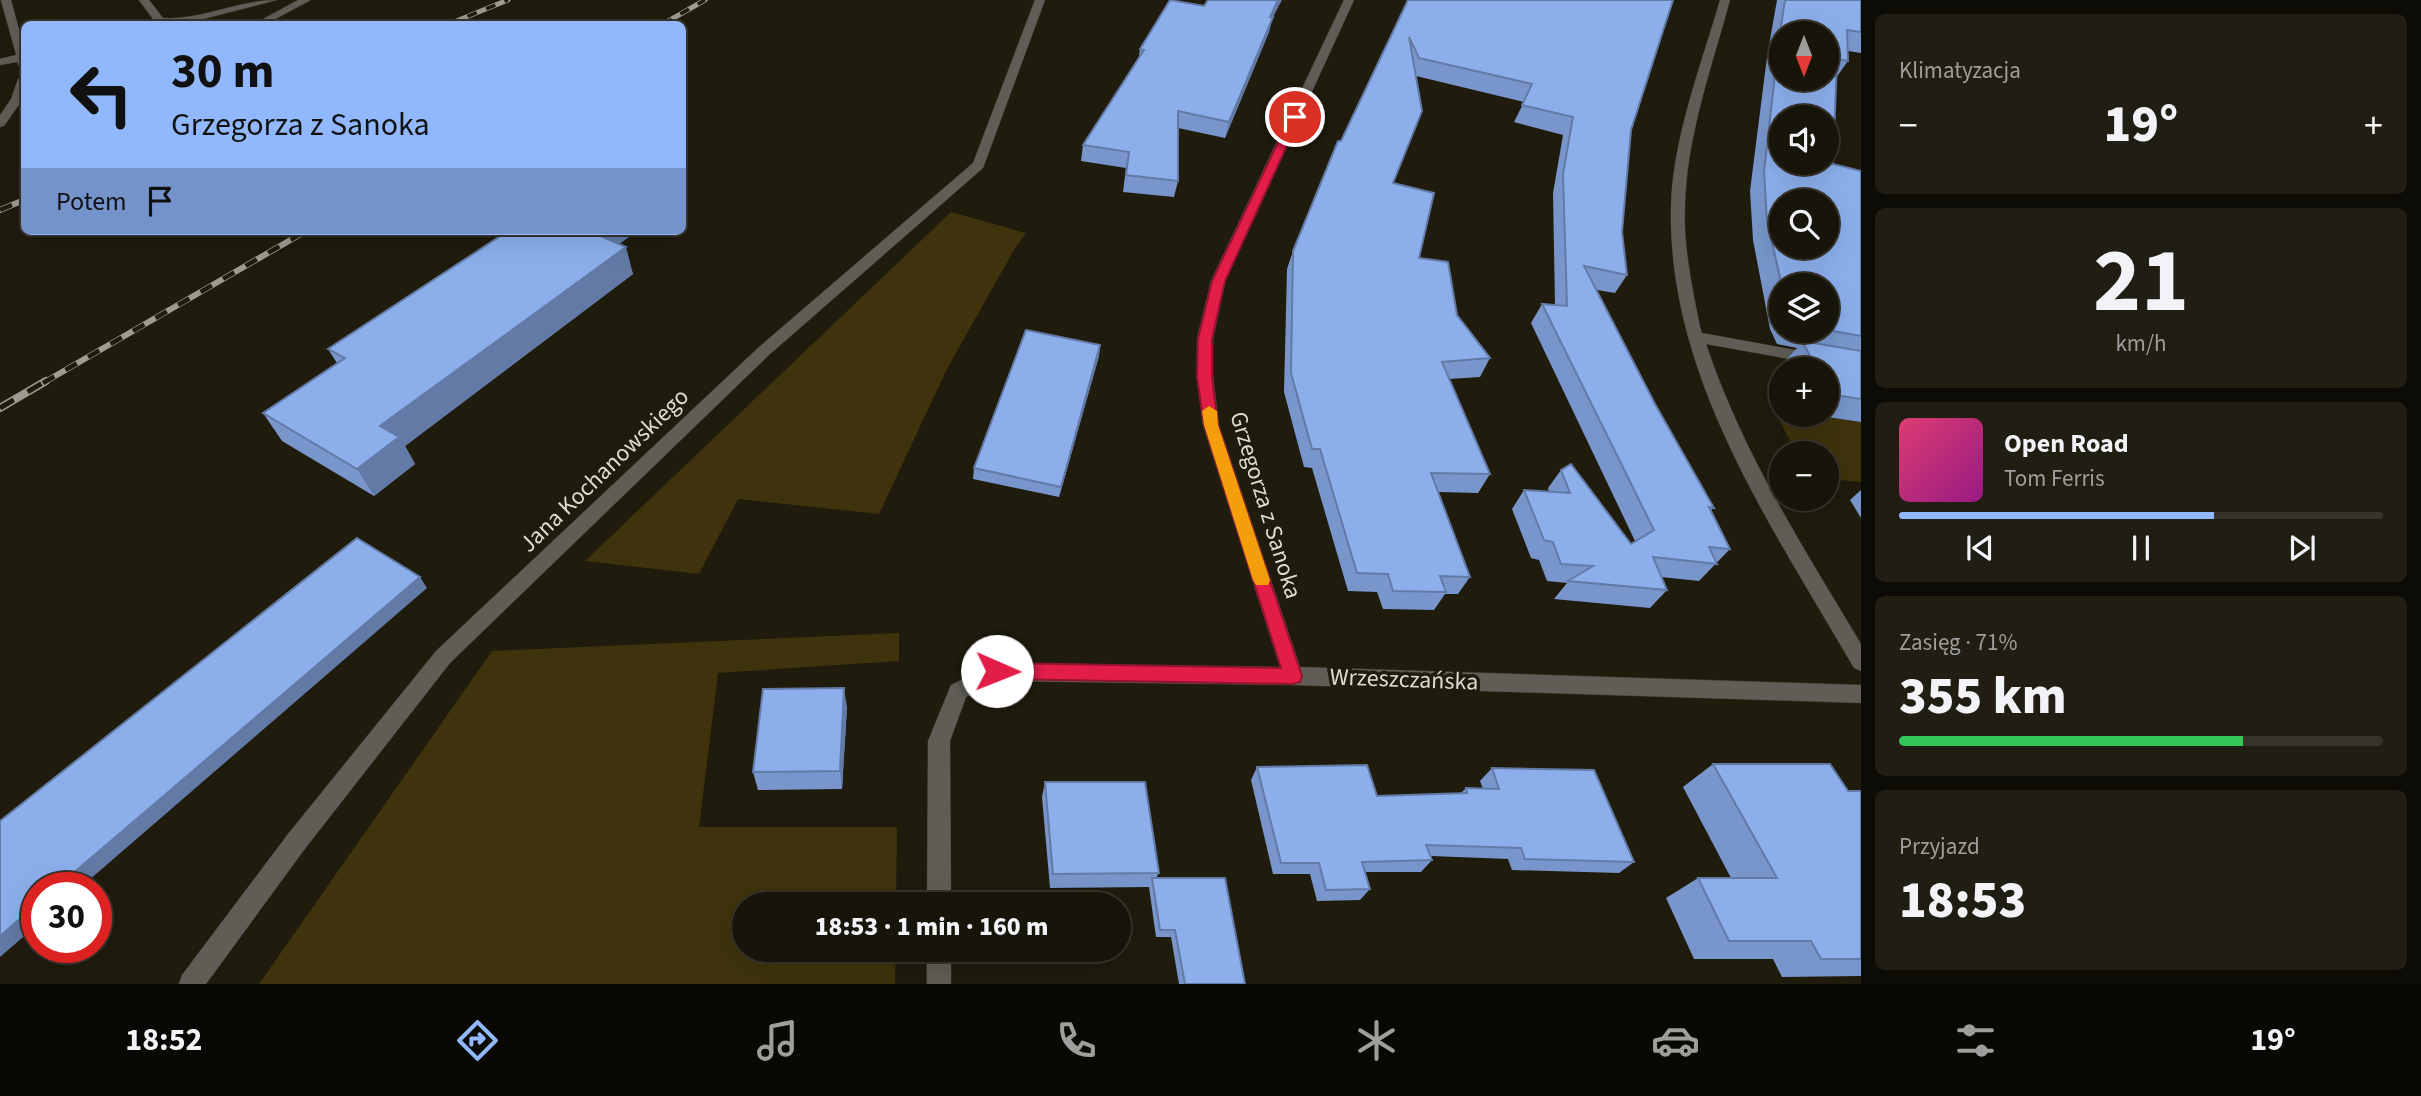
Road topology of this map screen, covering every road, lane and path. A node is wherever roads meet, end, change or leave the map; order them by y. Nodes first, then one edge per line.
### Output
1 (6, 0) edge
2 (144, 0) edge
3 (272, 0) edge
4 (306, 0) edge
5 (1041, 0) edge
6 (1349, 0) edge
7 (1725, 0) edge
8 (160, 21) edge
9 (185, 21) edge
10 (265, 21) edge
11 (21, 51) edge
12 (21, 61) edge
13 (0, 62) edge
14 (21, 88) edge
15 (0, 123) edge
16 (1694, 337) junction
17 (1861, 367) edge
18 (1861, 662) edge
19 (1293, 676) junction
20 (1861, 694) edge
21 (939, 892) edge
22 (939, 962) edge
23 (191, 984) edge
24 (939, 984) edge

1 - 11 street
2 - 8 street
3 - 9 street
4 - 10 street
5 - 23 street, Jana Kochanowskiego
6 - 19 street, Grzegorza z Sanoka
7 - 16 street
12 - 13 street
14 - 15 street
16 - 17 street
16 - 18 street
19 - 20 street, Wrzeszczańska
19 - 21 street, Wrzeszczańska
22 - 24 street

